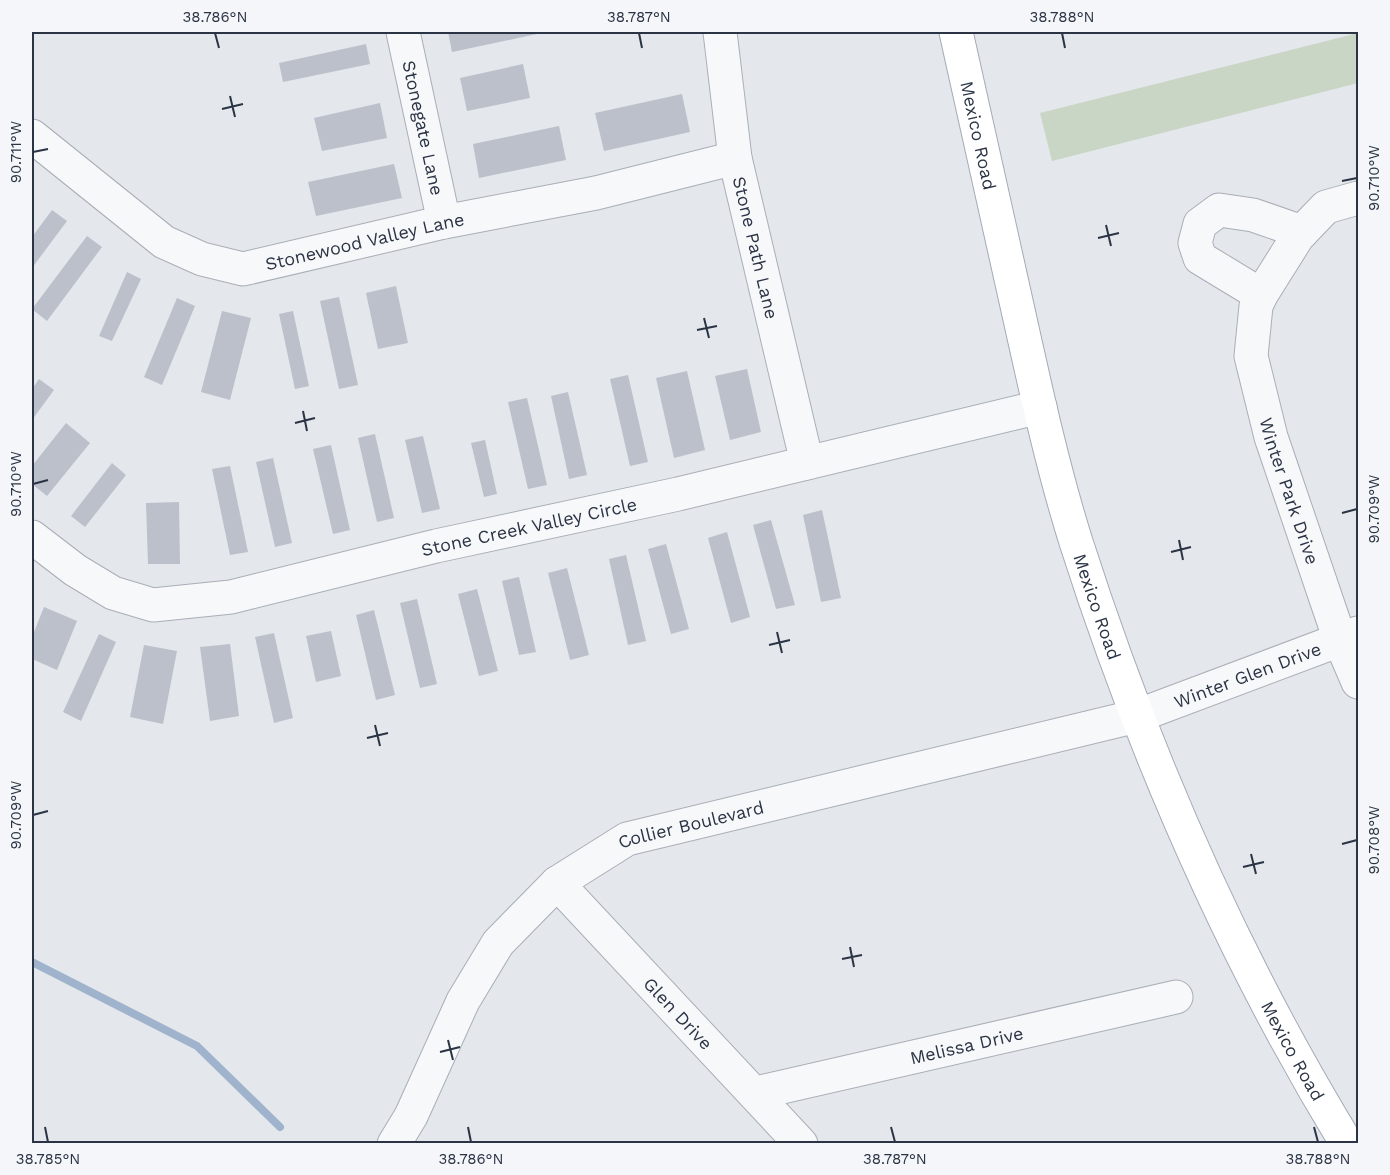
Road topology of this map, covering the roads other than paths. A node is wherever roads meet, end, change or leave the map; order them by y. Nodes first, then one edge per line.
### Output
1 (403, 32) edge
2 (720, 32) edge
3 (956, 32) edge
4 (32, 136) edge
5 (735, 158) junction
6 (1359, 198) edge
7 (444, 222) junction
8 (1302, 232) junction
9 (1261, 295) junction
10 (1040, 408) junction
11 (807, 463) junction
12 (32, 537) edge
13 (1349, 637) edge
14 (1359, 682) edge
15 (1137, 716) junction
16 (557, 883) junction
17 (1176, 997) dead end
18 (756, 1093) junction
19 (394, 1143) edge
20 (801, 1143) edge
21 (1347, 1143) edge

1 - 7 street, Stonegate Lane
2 - 5 street, Stone Path Lane
3 - 10 main road, Mexico Road
4 - 7 street, Stonewood Valley Lane
5 - 7 street, Stonewood Valley Lane
5 - 11 street, Stone Path Lane
6 - 8 street, Winter Park Drive
8 - 9 street, Winter Park Drive
8 - 9 street
9 - 13 street, Winter Park Drive
10 - 11 street, Stone Creek Valley Circle
10 - 15 main road, Mexico Road
11 - 12 street, Stone Creek Valley Circle
13 - 14 street, Winter Park Drive
13 - 15 street, Winter Glen Drive
15 - 16 street, Collier Boulevard
15 - 21 main road, Mexico Road
16 - 18 street, Glen Drive
16 - 19 street, Collier Boulevard
17 - 18 street, Melissa Drive
18 - 20 street, Glen Drive

